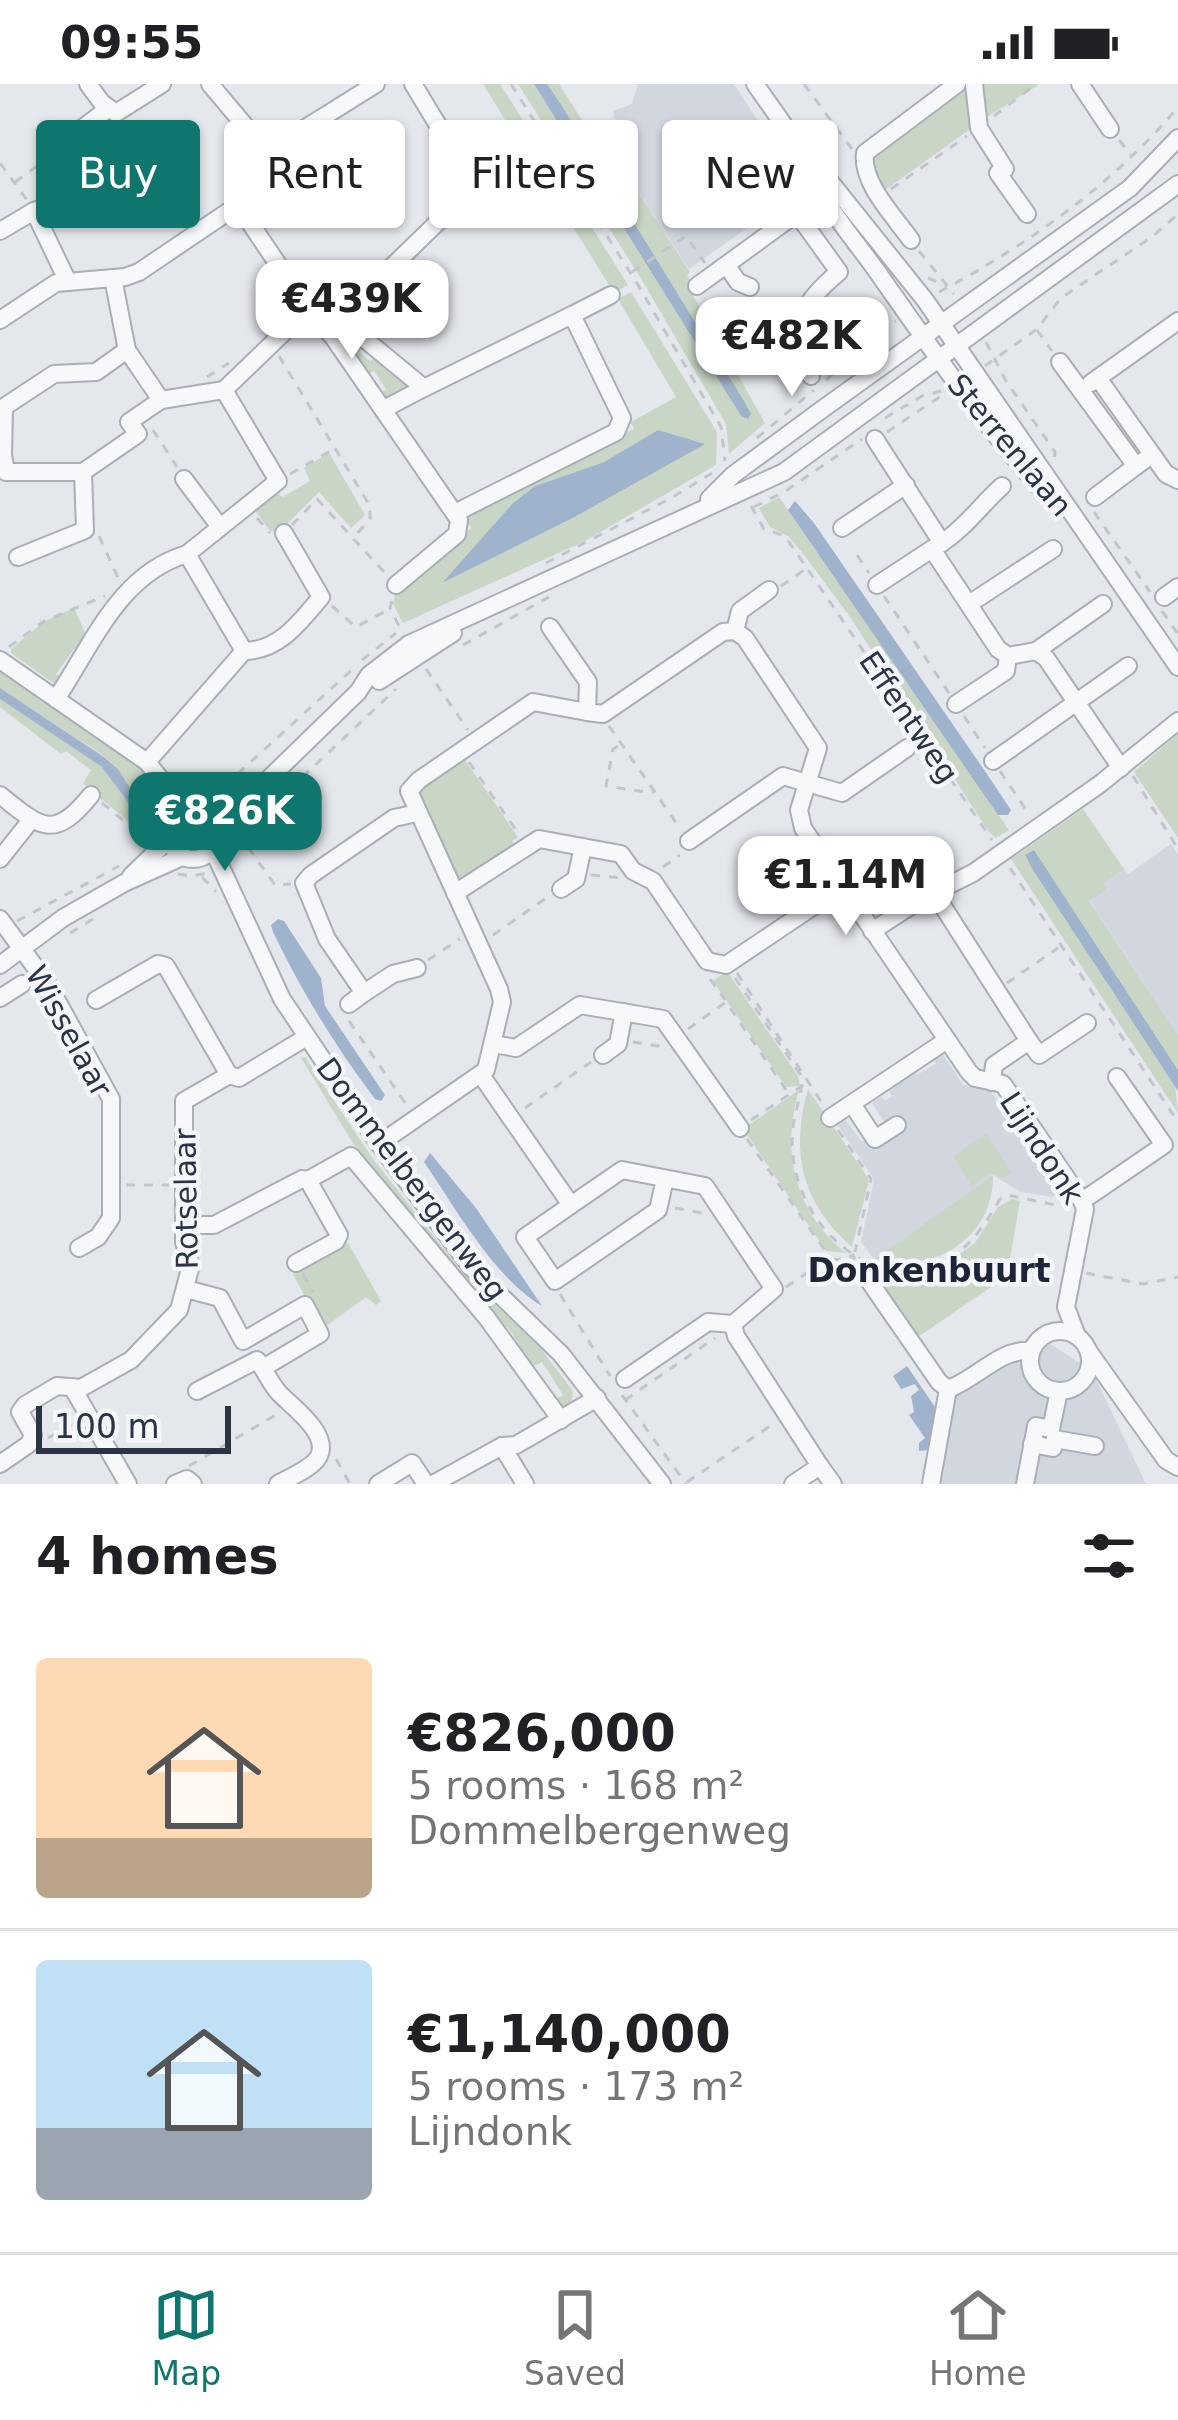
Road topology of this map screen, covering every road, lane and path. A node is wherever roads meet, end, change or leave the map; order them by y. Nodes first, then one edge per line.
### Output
1 (88, 84) edge
2 (161, 84) edge
3 (210, 84) edge
4 (376, 84) edge
5 (412, 84) edge
6 (511, 84) edge
7 (755, 84) edge
8 (804, 84) edge
9 (957, 84) edge
10 (974, 84) edge
11 (1036, 84) edge
12 (1080, 84) edge
13 (1178, 106) edge
14 (109, 109) junction
15 (95, 120) edge
16 (240, 120) edge
17 (318, 120) edge
18 (434, 120) edge
19 (780, 120) edge
20 (979, 128) junction
21 (1111, 130) joint
22 (1178, 138) edge
23 (865, 153) junction
24 (1131, 155) junction
25 (0, 163) edge
26 (36, 167) edge
27 (16, 182) junction
28 (1178, 184) edge
29 (880, 196) junction
30 (838, 200) edge
31 (838, 205) edge
32 (34, 211) junction
33 (224, 214) edge
34 (1027, 214) dead end
35 (254, 228) edge
36 (431, 228) edge
37 (780, 228) edge
38 (807, 228) edge
39 (0, 231) edge
40 (911, 240) joint
41 (720, 271) junction
42 (630, 272) junction
43 (113, 278) junction
44 (68, 282) junction
45 (697, 286) dead end
46 (949, 286) junction
47 (750, 287) dead end
48 (611, 295) dead end
49 (926, 300) junction
50 (308, 308) junction
51 (1029, 312) dead end
52 (572, 314) junction
53 (905, 314) junction
54 (0, 320) edge
55 (332, 321) junction
56 (1178, 321) edge
57 (942, 324) junction
58 (818, 329) dead end
59 (922, 337) junction
60 (874, 339) junction
61 (271, 344) junction
62 (957, 347) junction
63 (127, 350) junction
64 (939, 358) junction
65 (996, 358) dead end
66 (1060, 362) joint
67 (228, 364) dead end
68 (820, 377) junction
69 (1090, 383) junction
70 (835, 385) dead end
71 (1023, 386) dead end
72 (424, 388) junction
73 (224, 390) junction
74 (945, 393) dead end
75 (1014, 393) junction
76 (182, 397) junction
77 (161, 400) junction
78 (383, 409) junction
79 (138, 434) junction
80 (875, 439) junction
81 (751, 443) dead end
82 (335, 448) junction
83 (739, 453) dead end
84 (2, 455) edge
85 (1144, 460) junction
86 (83, 472) junction
87 (184, 479) joint
88 (1178, 480) edge
89 (278, 481) junction
90 (906, 485) junction
91 (1053, 485) junction
92 (1002, 486) dead end
93 (1094, 497) joint
94 (247, 506) junction
95 (700, 508) junction
96 (454, 513) junction
97 (86, 521) junction
98 (220, 527) junction
99 (842, 528) dead end
100 (1082, 531) junction
101 (284, 533) junction
102 (353, 538) junction
103 (937, 546) junction
104 (1053, 549) dead end
105 (187, 554) junction
106 (857, 555) dead end
107 (19, 557) dead end
108 (807, 568) junction
109 (396, 585) junction
110 (877, 585) junction
111 (769, 590) joint
112 (125, 591) junction
113 (553, 595) dead end
114 (321, 597) junction
115 (968, 604) junction
116 (1103, 604) dead end
117 (391, 608) junction
118 (478, 615) junction
119 (550, 627) dead end
120 (735, 631) junction
121 (1178, 634) edge
122 (409, 644) junction
123 (460, 647) dead end
124 (244, 651) junction
125 (1036, 651) junction
126 (1008, 656) junction
127 (0, 660) edge
128 (1128, 666) dead end
129 (1178, 667) edge
130 (412, 674) dead end
131 (402, 684) dead end
132 (358, 692) junction
133 (56, 699) junction
134 (956, 704) junction
135 (1077, 704) junction
136 (594, 713) junction
137 (1178, 721) edge
138 (288, 726) dead end
139 (292, 733) dead end
140 (622, 744) junction
141 (469, 746) junction
142 (317, 748) dead end
143 (907, 748) dead end
144 (257, 752) dead end
145 (325, 756) junction
146 (266, 759) dead end
147 (993, 761) junction
148 (1123, 766) junction
149 (152, 768) junction
150 (286, 779) dead end
151 (808, 784) junction
152 (293, 786) junction
153 (655, 792) junction
154 (0, 795) edge
155 (91, 795) joint
156 (417, 813) junction
157 (31, 820) junction
158 (219, 824) junction
159 (1037, 826) junction
160 (171, 827) junction
161 (689, 841) junction
162 (526, 845) junction
163 (583, 847) junction
164 (1178, 849) edge
165 (1000, 854) junction
166 (131, 857) dead end
167 (0, 859) edge
168 (182, 864) junction
169 (577, 872) junction
170 (640, 874) junction
171 (124, 883) junction
172 (304, 884) junction
173 (842, 887) junction
174 (561, 889) joint
175 (454, 893) junction
176 (934, 893) junction
177 (106, 912) dead end
178 (66, 926) junction
179 (872, 931) junction
180 (11, 935) edge
181 (476, 938) junction
182 (1061, 946) junction
183 (0, 954) edge
184 (721, 962) junction
185 (0, 965) edge
186 (417, 968) joint
187 (22, 984) dead end
188 (995, 991) junction
189 (0, 998) edge
190 (357, 998) junction
191 (96, 1000) dead end
192 (726, 1002) junction
193 (624, 1012) junction
194 (1087, 1023) dead end
195 (676, 1036) junction
196 (305, 1038) junction
197 (620, 1039) junction
198 (947, 1040) junction
199 (1029, 1041) junction
200 (493, 1044) junction
201 (602, 1054) joint
202 (229, 1075) junction
203 (481, 1075) junction
204 (1117, 1077) dead end
205 (810, 1081) junction
206 (992, 1082) junction
207 (802, 1086) junction
208 (790, 1094) junction
209 (852, 1104) junction
210 (416, 1118) junction
211 (511, 1118) junction
212 (830, 1118) junction
213 (1178, 1122) edge
214 (897, 1125) dead end
215 (740, 1128) junction
216 (379, 1144) junction
217 (665, 1179) junction
218 (305, 1180) junction
219 (110, 1185) junction
220 (184, 1185) junction
221 (1082, 1201) junction
222 (716, 1202) junction
223 (571, 1205) junction
224 (662, 1205) junction
225 (184, 1225) junction
226 (79, 1248) dead end
227 (853, 1255) junction
228 (830, 1259) junction
229 (296, 1263) joint
230 (1072, 1271) junction
231 (865, 1275) joint
232 (1178, 1276) edge
233 (185, 1289) junction
234 (774, 1289) junction
235 (305, 1306) junction
236 (732, 1326) junction
237 (243, 1340) junction
238 (1083, 1344) junction
239 (1031, 1351) junction
240 (260, 1364) junction
241 (625, 1379) dead end
242 (72, 1387) junction
243 (948, 1389) junction
244 (1059, 1390) junction
245 (197, 1391) dead end
246 (597, 1398) junction
247 (625, 1400) dead end
248 (294, 1403) junction
249 (788, 1414) junction
250 (88, 1415) junction
251 (560, 1420) junction
252 (1053, 1434) junction
253 (29, 1444) junction
254 (502, 1446) junction
255 (1095, 1446) dead end
256 (321, 1452) junction
257 (0, 1463) edge
258 (820, 1466) junction
259 (1178, 1467) edge
260 (185, 1482) edge
261 (685, 1483) edge
262 (128, 1484) edge
263 (278, 1484) edge
264 (350, 1484) edge
265 (378, 1484) edge
266 (430, 1484) edge
267 (525, 1484) edge
268 (662, 1484) edge
269 (794, 1484) edge
270 (832, 1484) edge
271 (931, 1484) edge
272 (1024, 1484) edge

1 - 14 street
2 - 14 street
3 - 16 street
4 - 17 street
5 - 18 street
6 - 42 path
7 - 19 street
8 - 23 path
9 - 23 street
10 - 20 street
11 - 20 path
12 - 21 street
13 - 24 path
14 - 15 street
20 - 29 path
20 - 34 street
21 - 24 path
22 - 57 street
23 - 29 street
24 - 46 path
25 - 27 path
26 - 27 path
27 - 32 path
28 - 62 street
29 - 40 street
30 - 49 street, Sterrenlaan
31 - 53 street, Sterrenlaan
32 - 39 street
32 - 44 street
33 - 43 street
35 - 50 street
36 - 55 street
37 - 41 street
38 - 68 street
40 - 46 path
41 - 42 path
41 - 45 street
41 - 47 street
42 - 83 path
43 - 44 street
43 - 63 street
44 - 54 street
46 - 49 path
48 - 52 street
49 - 57 street, Sterrenlaan
50 - 55 street
50 - 61 street
51 - 66 path
52 - 72 street
52 - 96 street
53 - 59 street, Sterrenlaan
53 - 60 path
55 - 72 street
55 - 78 street
56 - 69 street
57 - 59 street
57 - 62 street, Sterrenlaan
58 - 60 path
59 - 64 street, Sterrenlaan
59 - 95 street
60 - 68 path
61 - 73 street
61 - 82 path
62 - 64 street
62 - 91 street, Sterrenlaan
63 - 77 street
63 - 84 street
64 - 95 street
64 - 100 street, Sterrenlaan
65 - 75 path, Sterrenlaan
66 - 69 street
67 - 76 path
68 - 70 path
68 - 81 path
69 - 85 street
71 - 75 path
72 - 78 street
73 - 76 street
73 - 89 street
74 - 80 path
75 - 91 path, Sterrenlaan
76 - 77 street
77 - 79 street
78 - 96 street
79 - 86 street
79 - 87 path
80 - 90 street
80 - 108 path, Effentweg
82 - 89 path
82 - 102 path
84 - 86 street
85 - 88 street
85 - 93 street
86 - 97 street
87 - 98 street
89 - 94 street
90 - 99 street
90 - 103 street
91 - 100 street, Sterrenlaan
92 - 103 street
93 - 121 path
94 - 98 street
94 - 101 path
95 - 118 street
96 - 109 street
97 - 107 street
97 - 112 path
98 - 105 street
100 - 129 street, Sterrenlaan
101 - 102 path
101 - 114 street
102 - 109 path
103 - 110 street
103 - 115 street
104 - 115 street
105 - 112 street
105 - 124 street
106 - 110 path
108 - 111 path
108 - 165 path, Effentweg
109 - 117 path
110 - 134 path
111 - 120 street
112 - 127 path
112 - 133 street
113 - 123 path
114 - 117 path
114 - 124 street
115 - 126 street
116 - 125 street
117 - 122 path
118 - 122 street
118 - 132 street
119 - 136 street
120 - 136 street
120 - 151 street, Lijndonk
122 - 132 street
124 - 149 street
125 - 126 street
125 - 135 street
126 - 134 street
127 - 133 street
128 - 135 street
130 - 141 path
131 - 145 path
132 - 158 street
133 - 149 street
134 - 147 path
135 - 147 street
135 - 148 street
136 - 140 path
136 - 141 street
137 - 148 street
138 - 139 path
140 - 153 path
140 - 153 path
141 - 156 street
141 - 162 path
142 - 145 path
143 - 151 street
144 - 146 path
145 - 152 path
147 - 159 path
148 - 159 street
148 - 164 path
149 - 160 street, Dommelbergenweg
150 - 152 path
151 - 161 street
151 - 173 street, Lijndonk
152 - 158 path
153 - 161 path
154 - 157 street
155 - 157 street
155 - 160 path
156 - 172 street
156 - 175 street
157 - 167 street
158 - 160 street
158 - 168 street
158 - 172 path
159 - 165 street
160 - 168 street, Dommelbergenweg
160 - 171 street
161 - 170 path
162 - 163 street
162 - 175 street
163 - 169 street
163 - 170 street
165 - 176 street
165 - 182 path, Effentweg
166 - 180 path
168 - 171 street
168 - 196 street, Dommelbergenweg
169 - 170 path
169 - 174 street
170 - 184 street
171 - 178 street
172 - 190 street
173 - 179 street, Lijndonk
173 - 184 street
174 - 181 path
175 - 181 street
176 - 179 street
176 - 188 street
177 - 178 path
178 - 180 street
179 - 198 street, Lijndonk
180 - 183 street
180 - 185 street
180 - 219 street, Wisselaar
181 - 186 path
181 - 200 street
182 - 188 path
182 - 213 path, Effentweg
184 - 192 path
184 - 205 path
184 - 207 path
186 - 190 street
187 - 189 street, Wisselaar
188 - 199 street
190 - 210 path
191 - 202 street
192 - 195 path
192 - 208 path
193 - 195 street
193 - 197 street
193 - 200 street
194 - 199 street
195 - 197 path
195 - 215 street
196 - 202 street, Rotselaar
196 - 216 street, Dommelbergenweg
197 - 201 street
198 - 206 street, Lijndonk
198 - 209 street
199 - 206 street
200 - 203 street
201 - 211 path
202 - 220 street, Rotselaar
203 - 210 street
203 - 211 street
204 - 221 street
205 - 207 path
205 - 212 path
206 - 221 street, Lijndonk
207 - 208 path
207 - 227 path
208 - 215 path
209 - 212 street
209 - 214 street
210 - 216 street
211 - 223 street
212 - 227 path
215 - 228 path
216 - 246 street, Dommelbergenweg
217 - 222 street
217 - 223 street
217 - 224 street
218 - 225 street
218 - 229 street
218 - 251 street
219 - 220 path
219 - 226 street, Wisselaar
220 - 225 street, Rotselaar
221 - 227 path
221 - 230 street, Lijndonk
222 - 224 path
222 - 234 street
223 - 224 street
225 - 233 street, Rotselaar
227 - 228 path
227 - 231 path
228 - 234 path
229 - 235 path
230 - 232 path
230 - 238 street, Lijndonk
231 - 243 street
233 - 237 street
233 - 242 street, Rotselaar
234 - 236 street
235 - 237 street
235 - 240 street
236 - 241 street
236 - 247 path
236 - 249 street
237 - 240 street
238 - 239 street
238 - 244 street
238 - 259 street, Lijndonk
239 - 243 street
239 - 244 street
240 - 245 street
240 - 248 street
242 - 250 street
242 - 253 street, Rotselaar
243 - 271 street
244 - 252 street
246 - 251 street
246 - 268 street, Dommelbergenweg
248 - 256 street
248 - 260 path
249 - 258 street
249 - 261 path
250 - 253 path
250 - 262 street
251 - 254 street
252 - 255 street
252 - 272 street
253 - 257 street
254 - 266 street
254 - 267 street
256 - 263 street
256 - 264 path
258 - 269 street
258 - 270 street
265 - 266 street

